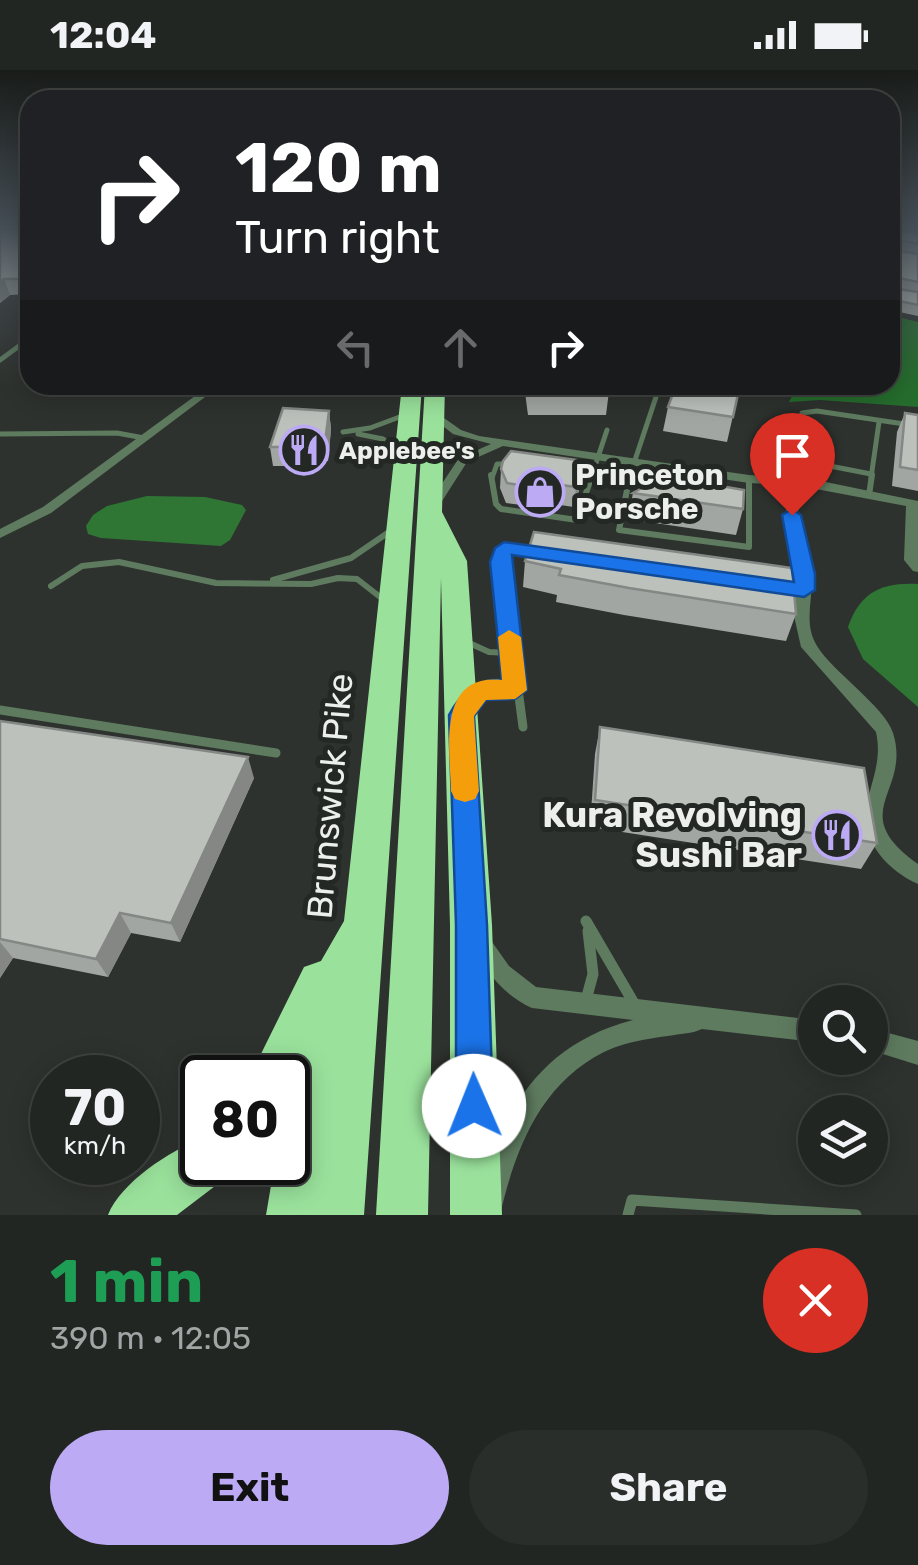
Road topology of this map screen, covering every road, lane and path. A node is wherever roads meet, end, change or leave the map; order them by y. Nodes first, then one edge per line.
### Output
1 (204, 395) edge
2 (656, 395) edge
3 (413, 400) edge
4 (879, 422) junction
5 (918, 426) edge
6 (607, 430) dead end
7 (0, 434) edge
8 (144, 438) junction
9 (511, 444) junction
10 (597, 454) junction
11 (404, 455) junction
12 (633, 460) junction
13 (521, 465) edge
14 (574, 472) edge
15 (591, 474) junction
16 (871, 474) junction
17 (749, 479) junction
18 (794, 483) junction
19 (870, 495) junction
20 (915, 504) edge
21 (414, 517) junction
22 (0, 534) edge
23 (542, 553) edge
24 (918, 568) edge
25 (302, 571) junction
26 (264, 582) junction
27 (311, 584) junction
28 (51, 586) dead end
29 (786, 588) edge
30 (804, 590) junction
31 (392, 610) junction
32 (457, 630) junction
33 (510, 653) junction
34 (515, 690) junction
35 (0, 710) edge
36 (461, 715) junction
37 (522, 727) dead end
38 (276, 753) dead end
39 (918, 875) edge
40 (364, 915) junction
41 (471, 925) junction
42 (585, 1002) junction
43 (637, 1008) junction
44 (708, 1019) junction
45 (798, 1029) edge
46 (888, 1044) edge
47 (918, 1053) edge
48 (283, 1055) edge
49 (180, 1181) edge
50 (134, 1215) edge
51 (292, 1215) edge
52 (338, 1215) edge
53 (402, 1215) edge
54 (476, 1215) edge
55 (486, 1215) edge
56 (628, 1215) edge
57 (856, 1215) edge

1 - 8 street
2 - 12 lane
3 - 9 street
3 - 11 highway, Brunswick Pike
3 - 11 lane
3 - 21 highway, Brunswick Pike
4 - 5 lane
4 - 16 lane
4 - 16 lane
6 - 10 lane
7 - 8 lane
8 - 22 street
9 - 10 street
9 - 21 street
10 - 12 street
10 - 15 lane
11 - 21 highway, Brunswick Pike
12 - 17 street
12 - 17 lane
13 - 15 lane
14 - 15 lane
16 - 19 lane
17 - 18 street
18 - 19 street
18 - 30 street
19 - 20 street
20 - 24 street
21 - 25 lane
21 - 31 highway, Brunswick Pike
21 - 32 highway
21 - 53 highway, Brunswick Pike
23 - 33 lane
25 - 26 lane
25 - 27 lane
26 - 27 lane
26 - 28 lane
27 - 31 lane
29 - 30 lane
30 - 39 street
31 - 40 highway, Brunswick Pike
32 - 33 lane
32 - 36 highway
33 - 34 lane
34 - 36 lane
34 - 37 lane
35 - 38 lane
36 - 41 highway
40 - 48 highway
40 - 51 highway
40 - 52 highway, Brunswick Pike
41 - 42 street
41 - 54 highway
42 - 43 street
42 - 43 lane
43 - 44 street
44 - 45 street
44 - 55 street
46 - 47 street
49 - 50 highway
56 - 57 lane

